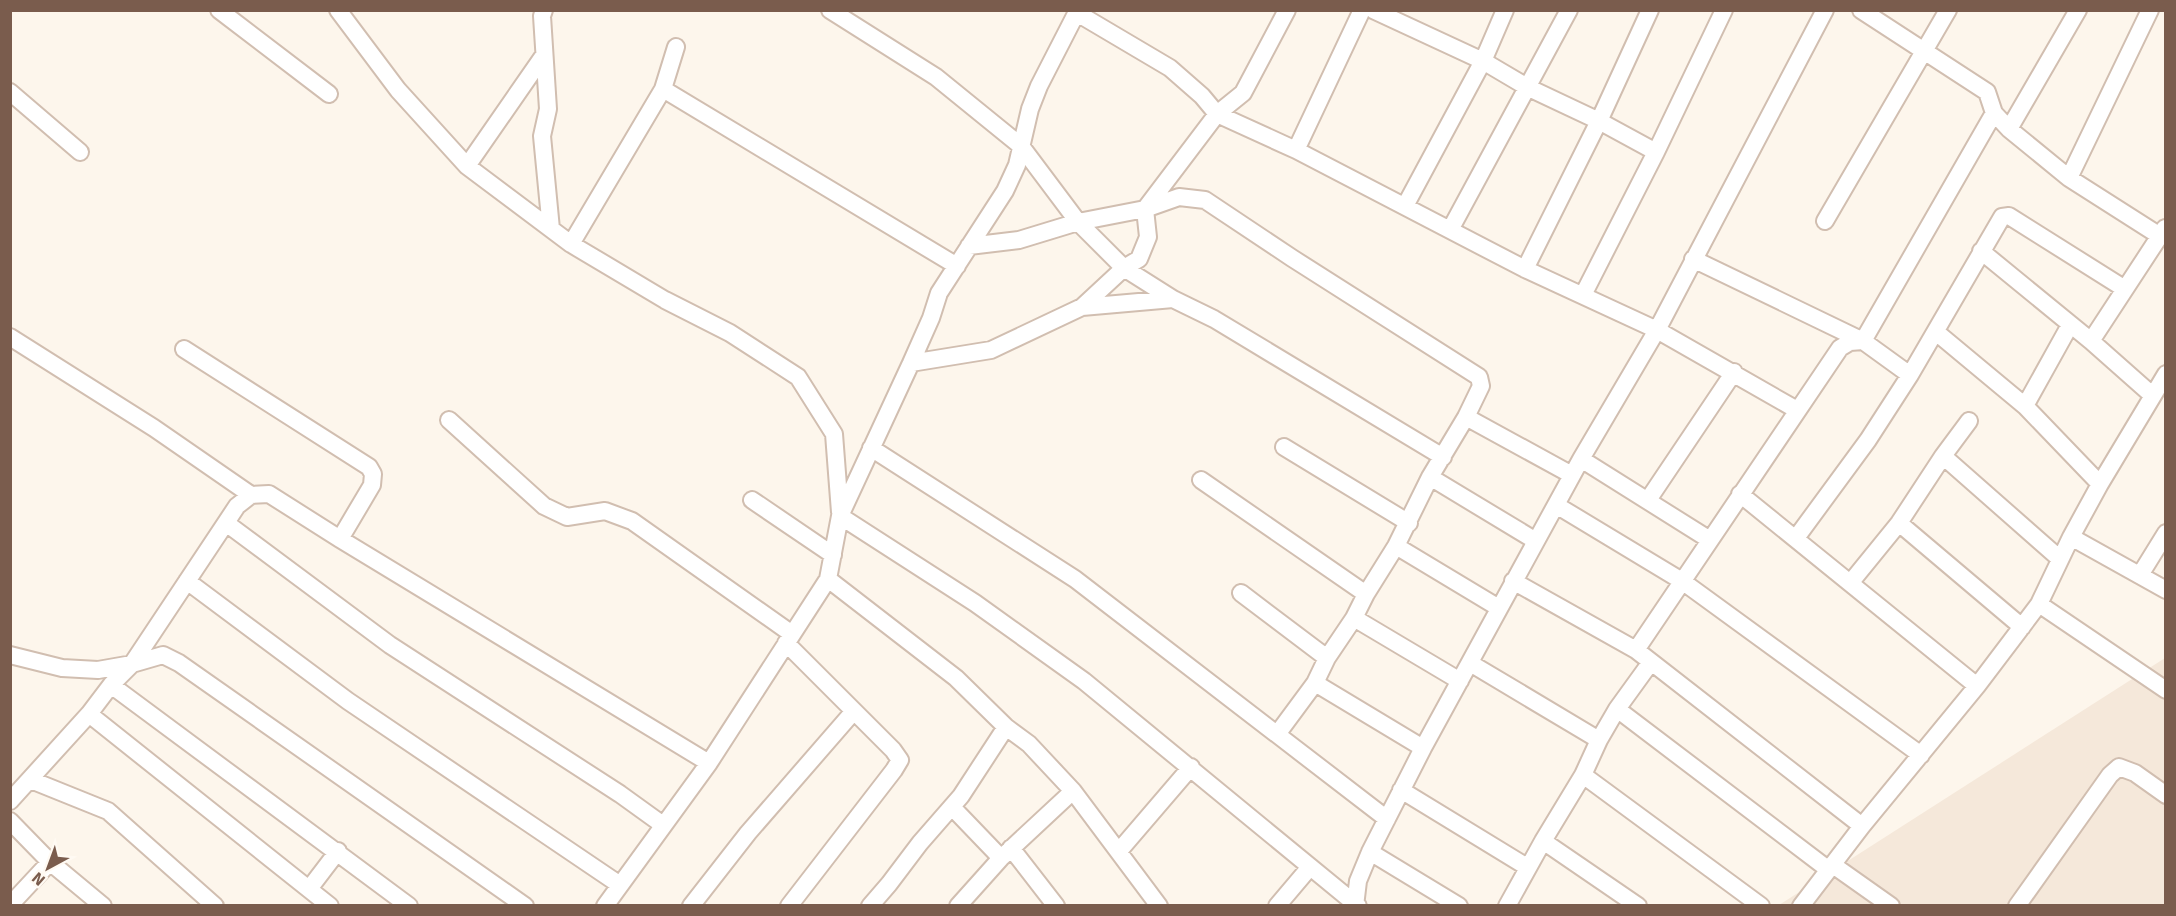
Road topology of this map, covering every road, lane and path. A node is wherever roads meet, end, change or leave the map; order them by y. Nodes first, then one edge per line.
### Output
1 (219, 10) edge
2 (338, 10) edge
3 (544, 10) edge
4 (830, 10) edge
5 (1287, 10) edge
6 (1362, 10) edge
7 (1373, 10) edge
8 (1506, 10) edge
9 (1569, 10) edge
10 (1650, 10) edge
11 (1724, 10) edge
12 (1825, 10) edge
13 (1861, 10) edge
14 (1948, 10) edge
15 (2078, 10) edge
16 (2150, 10) edge
17 (1077, 12) edge
18 (676, 47) dead end
19 (1926, 52) junction
20 (544, 55) junction
21 (1483, 61) junction
22 (1527, 87) junction
23 (663, 89) junction
24 (10, 92) edge
25 (329, 94) dead end
26 (1995, 113) junction
27 (1217, 114) junction
28 (1599, 121) junction
29 (2009, 129) junction
30 (1021, 146) junction
31 (1296, 150) junction
32 (80, 152) dead end
33 (1656, 152) junction
34 (467, 166) junction
35 (2069, 178) junction
36 (1405, 206) junction
37 (1145, 208) junction
38 (1825, 221) dead end
39 (1078, 222) junction
40 (551, 229) junction
41 (1450, 230) junction
42 (2163, 232) edge
43 (571, 244) junction
44 (969, 246) junction
45 (1981, 251) junction
46 (1693, 259) junction
47 (957, 266) junction
48 (1125, 268) junction
49 (1525, 269) junction
50 (2125, 289) junction
51 (1582, 295) junction
52 (1173, 299) junction
53 (1083, 307) junction
54 (2070, 325) junction
55 (1657, 330) junction
56 (1936, 332) junction
57 (10, 337) edge
58 (1863, 341) junction
59 (2091, 341) junction
60 (184, 349) dead end
61 (911, 363) junction
62 (1734, 372) junction
63 (2166, 374) edge
64 (1911, 375) junction
65 (2152, 395) junction
66 (2025, 406) junction
67 (1797, 410) junction
68 (1466, 417) junction
69 (449, 420) dead end
70 (1969, 421) dead end
71 (1284, 447) dead end
72 (871, 448) junction
73 (1943, 456) junction
74 (1443, 457) junction
75 (1581, 459) junction
76 (1572, 475) junction
77 (1430, 477) junction
78 (1201, 480) dead end
79 (2100, 483) junction
80 (1740, 494) junction
81 (251, 495) junction
82 (752, 500) dead end
83 (1648, 501) junction
84 (1556, 505) junction
85 (840, 516) junction
86 (226, 523) junction
87 (1409, 523) junction
88 (1899, 523) junction
89 (2166, 533) edge
90 (2071, 537) junction
91 (1796, 538) junction
92 (340, 539) junction
93 (1710, 540) junction
94 (1536, 541) junction
95 (1396, 546) junction
96 (833, 555) junction
97 (2060, 559) junction
98 (2140, 575) junction
99 (828, 579) junction
100 (187, 581) junction
101 (1682, 581) junction
102 (1513, 582) junction
103 (1851, 582) junction
104 (2166, 590) edge
105 (1241, 593) dead end
106 (1366, 594) junction
107 (2039, 604) junction
108 (1499, 608) junction
109 (1354, 618) junction
110 (2022, 627) junction
111 (789, 639) junction
112 (1636, 650) junction
113 (10, 655) edge
114 (1327, 658) junction
115 (1651, 662) junction
116 (1470, 663) junction
117 (132, 664) junction
118 (1460, 681) junction
119 (1315, 683) junction
120 (111, 685) junction
121 (1977, 686) junction
122 (2166, 690) edge
123 (1617, 709) junction
124 (854, 711) junction
125 (89, 714) junction
126 (1006, 727) junction
127 (1278, 733) junction
128 (1599, 740) junction
129 (1423, 748) junction
130 (1922, 755) junction
131 (709, 763) junction
132 (1191, 768) junction
133 (1583, 775) junction
134 (31, 780) junction
135 (1401, 790) junction
136 (1073, 791) junction
137 (2166, 795) edge
138 (10, 801) edge
139 (952, 807) junction
140 (1387, 819) junction
141 (10, 821) edge
142 (663, 825) junction
143 (1862, 826) junction
144 (1543, 840) junction
145 (338, 851) junction
146 (1119, 851) junction
147 (1370, 852) junction
148 (1006, 853) junction
149 (50, 862) junction
150 (1310, 867) junction
151 (1527, 867) junction
152 (1831, 867) junction
153 (620, 885) junction
154 (309, 889) junction
155 (1050, 903) edge
156 (10, 905) edge
157 (102, 905) edge
158 (872, 905) edge
159 (1356, 905) edge
160 (1636, 905) edge
161 (215, 906) edge
162 (330, 906) edge
163 (409, 906) edge
164 (525, 906) edge
165 (605, 906) edge
166 (691, 906) edge
167 (789, 906) edge
168 (958, 906) edge
169 (1160, 906) edge
170 (1277, 906) edge
171 (1459, 906) edge
172 (1507, 906) edge
173 (1761, 906) edge
174 (1801, 906) edge
175 (1891, 906) edge
176 (2017, 906) edge

1 - 25 street
2 - 34 street
3 - 20 street
4 - 30 street
5 - 27 street
6 - 31 street
7 - 21 street
8 - 21 street
9 - 22 street
10 - 28 street
11 - 33 street
12 - 46 street
13 - 19 street
14 - 19 street
15 - 29 street
16 - 35 street
17 - 27 street
17 - 30 street
18 - 23 street
19 - 26 street
19 - 38 street
20 - 34 street
20 - 40 street
21 - 22 street
21 - 36 street
22 - 28 street
22 - 41 street
23 - 43 street
23 - 47 street
24 - 32 street
26 - 29 street
26 - 58 street
27 - 31 street
27 - 37 street
28 - 33 street
28 - 49 street
29 - 35 street
30 - 39 street
30 - 44 street
31 - 36 street
33 - 51 street
34 - 40 street
35 - 42 street
36 - 41 street
37 - 39 street
37 - 48 street
37 - 68 street
39 - 44 street
39 - 48 street
40 - 43 street
41 - 49 street
42 - 50 street
43 - 85 street
44 - 47 street
45 - 50 street
45 - 54 street
45 - 56 street
46 - 55 street
46 - 58 street
47 - 61 street
48 - 52 street
48 - 53 street
49 - 51 street
50 - 59 street
51 - 55 street
52 - 53 street
52 - 74 street
53 - 61 street
54 - 59 street
54 - 66 street
55 - 62 street
55 - 75 street
56 - 64 street
56 - 66 street
57 - 81 street
58 - 64 street
58 - 67 street
59 - 65 street
60 - 92 street
61 - 72 street
62 - 67 street
62 - 83 street
63 - 65 street
64 - 91 street
65 - 79 street
66 - 79 street
67 - 80 street
68 - 74 street
68 - 76 street
69 - 111 street
70 - 73 street
71 - 87 street
72 - 85 street
72 - 127 street
73 - 88 street
73 - 97 street
74 - 77 street
75 - 76 street
75 - 83 street
76 - 84 street
77 - 87 street
77 - 94 street
78 - 106 street
79 - 90 street
80 - 91 street
80 - 93 street
81 - 86 street
81 - 92 street
82 - 96 street
83 - 93 street
84 - 94 street
84 - 101 street
85 - 96 street
85 - 132 street
86 - 100 street
86 - 142 street
87 - 95 street
88 - 103 street
88 - 110 street
89 - 98 street
90 - 97 street
90 - 98 street
91 - 103 street
92 - 131 street
93 - 101 street
94 - 102 street
95 - 106 street
95 - 108 street
96 - 99 street
97 - 107 street
98 - 104 street
99 - 111 street
99 - 126 street
100 - 117 street
100 - 153 street
101 - 112 street
101 - 130 street
102 - 108 street
102 - 112 street
103 - 121 street
105 - 114 street
106 - 109 street
107 - 110 street
107 - 122 street
108 - 116 street
109 - 114 street
109 - 118 street
110 - 121 street
111 - 124 street
111 - 131 street
112 - 115 street
113 - 117 street
114 - 119 street
115 - 123 street
115 - 143 street
116 - 118 street
116 - 128 street
117 - 120 street
117 - 164 street
118 - 129 street
119 - 127 street
119 - 129 street
120 - 125 street
120 - 145 street
121 - 130 street
123 - 128 street
123 - 152 street
124 - 166 street
124 - 167 street
125 - 134 street
125 - 154 street
126 - 136 street
126 - 139 street
127 - 140 street
128 - 133 street
129 - 135 street
130 - 143 street
131 - 142 street
132 - 146 street
132 - 150 street
133 - 144 street
133 - 173 street
134 - 138 street
134 - 161 street
135 - 140 street
135 - 151 street
136 - 146 street
136 - 148 street
137 - 176 street
139 - 148 street
139 - 158 street
140 - 147 street
141 - 149 street
142 - 153 street
143 - 152 street
144 - 151 street
144 - 160 street
145 - 154 street
145 - 163 street
146 - 169 street
147 - 159 street
147 - 171 street
148 - 155 street
148 - 168 street
149 - 156 street
149 - 157 street
150 - 159 street
150 - 170 street
151 - 172 street
152 - 174 street
152 - 175 street
153 - 165 street
154 - 162 street

